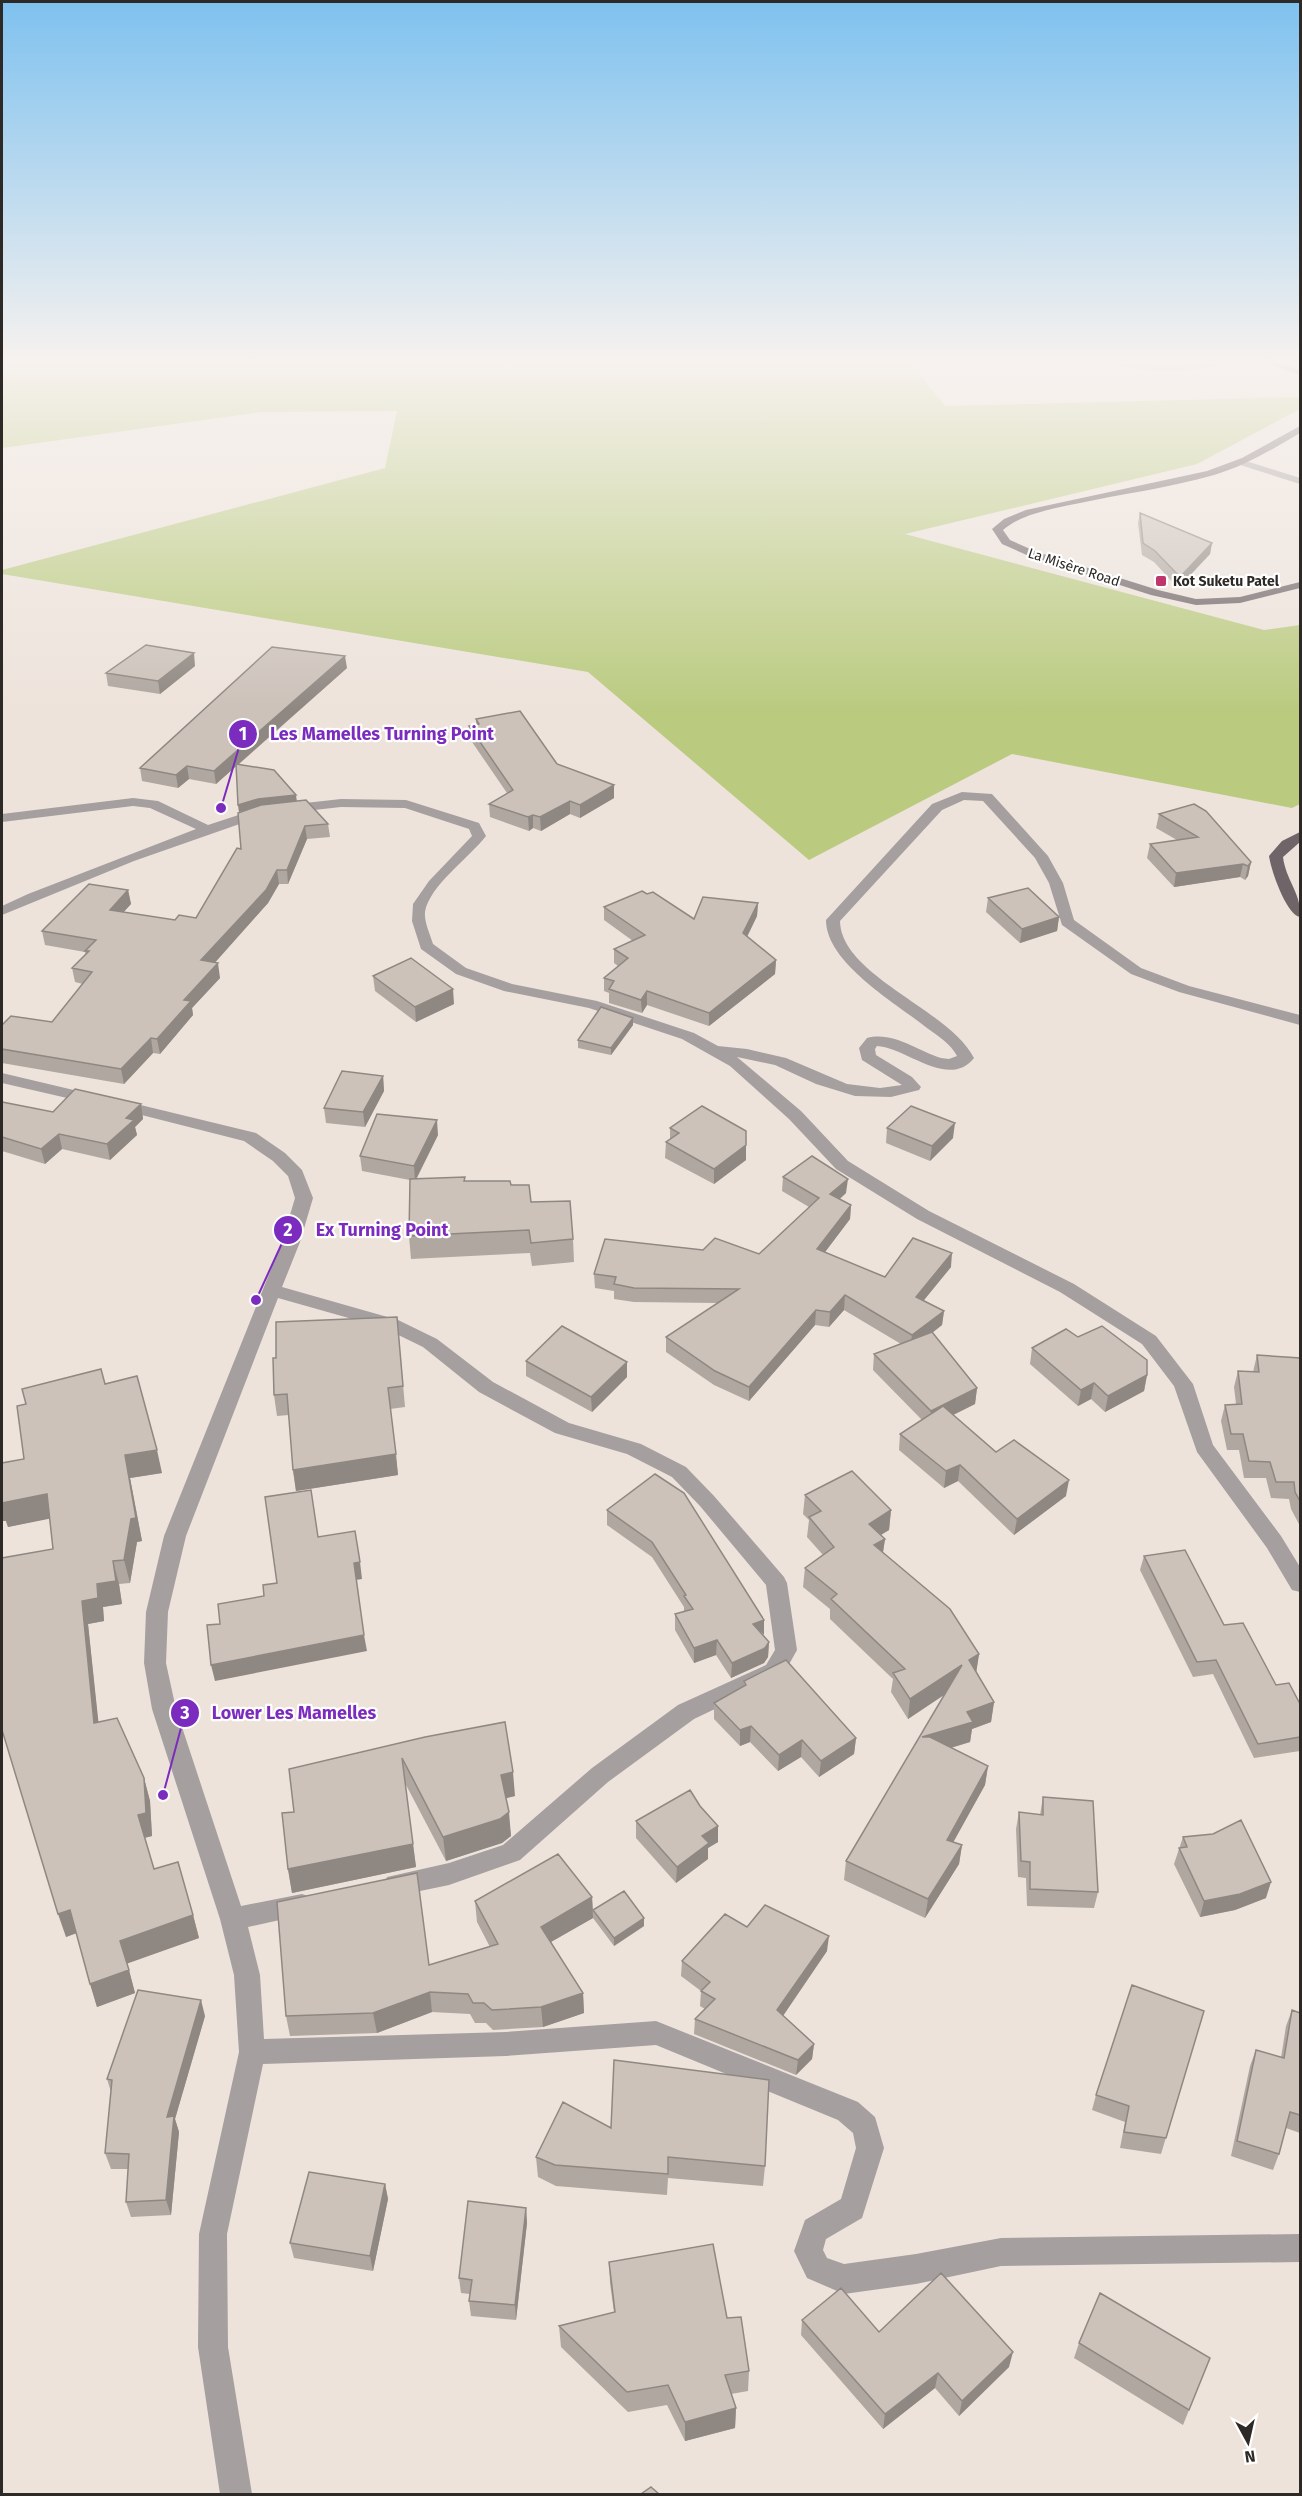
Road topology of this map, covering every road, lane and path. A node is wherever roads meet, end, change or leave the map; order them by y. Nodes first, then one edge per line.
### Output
1 (1198, 475) edge
2 (1283, 475) edge
3 (1300, 481) edge
4 (1300, 585) edge
5 (2, 818) edge
6 (207, 829) junction
7 (1300, 836) edge
8 (2, 911) edge
9 (1300, 913) edge
10 (1300, 1020) edge
11 (710, 1049) junction
12 (2, 1078) edge
13 (271, 1290) junction
14 (1300, 1584) edge
15 (374, 1890) edge
16 (327, 1900) edge
17 (233, 1919) junction
18 (252, 2052) junction
19 (1300, 2248) edge
20 (236, 2494) edge

1 - 4 main road, La Misère Road
2 - 3 street
5 - 6 street
6 - 8 street
6 - 11 street
7 - 9 main road
10 - 11 street
11 - 14 street
12 - 13 street
13 - 15 street
13 - 17 street
16 - 17 street
17 - 18 street
18 - 19 street
18 - 20 street

